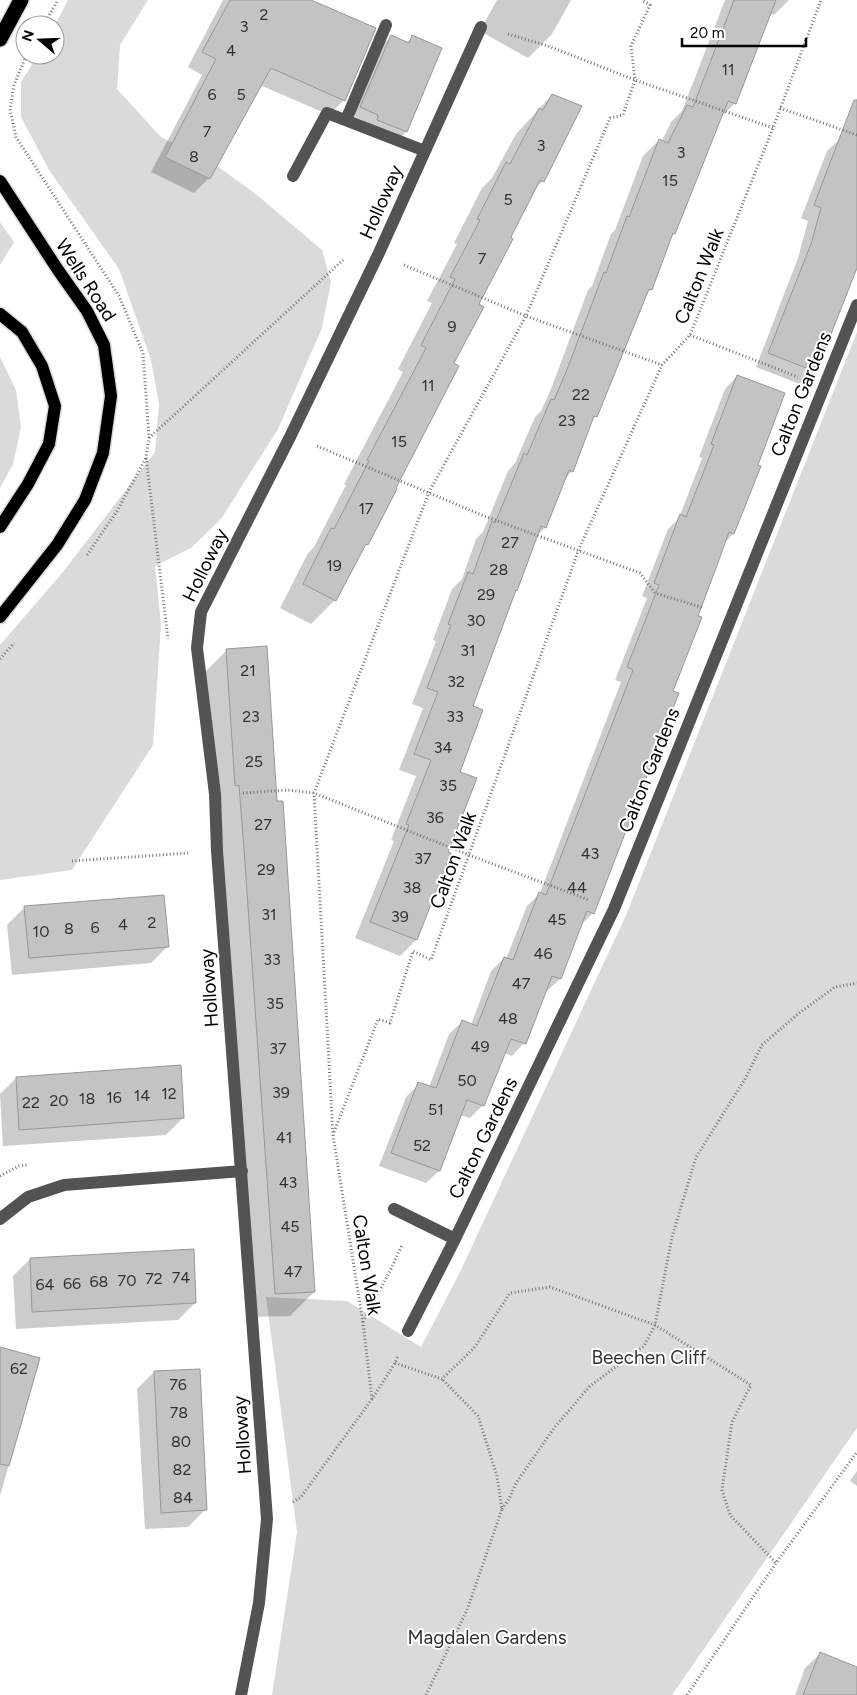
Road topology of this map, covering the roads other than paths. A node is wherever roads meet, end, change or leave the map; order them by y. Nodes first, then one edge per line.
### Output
1 (21, 0) edge
2 (386, 24) dead end
3 (480, 27) road end
4 (0, 39) edge
5 (346, 120) junction
6 (425, 151) junction
7 (293, 176) dead end
8 (0, 181) edge
9 (857, 305) edge
10 (0, 314) edge
11 (0, 527) edge
12 (0, 617) edge
13 (242, 1171) junction
14 (394, 1210) dead end
15 (0, 1219) edge
16 (455, 1239) junction
17 (408, 1331) road end
18 (241, 1695) edge

1 - 4 highway
2 - 5 street
3 - 6 street, Holloway
5 - 6 street
5 - 7 street
6 - 13 street, Holloway
8 - 12 main road, Wells Road
9 - 16 street, Calton Gardens
10 - 11 main road
13 - 15 street
13 - 18 street, Holloway
14 - 16 street
16 - 17 street, Calton Gardens

